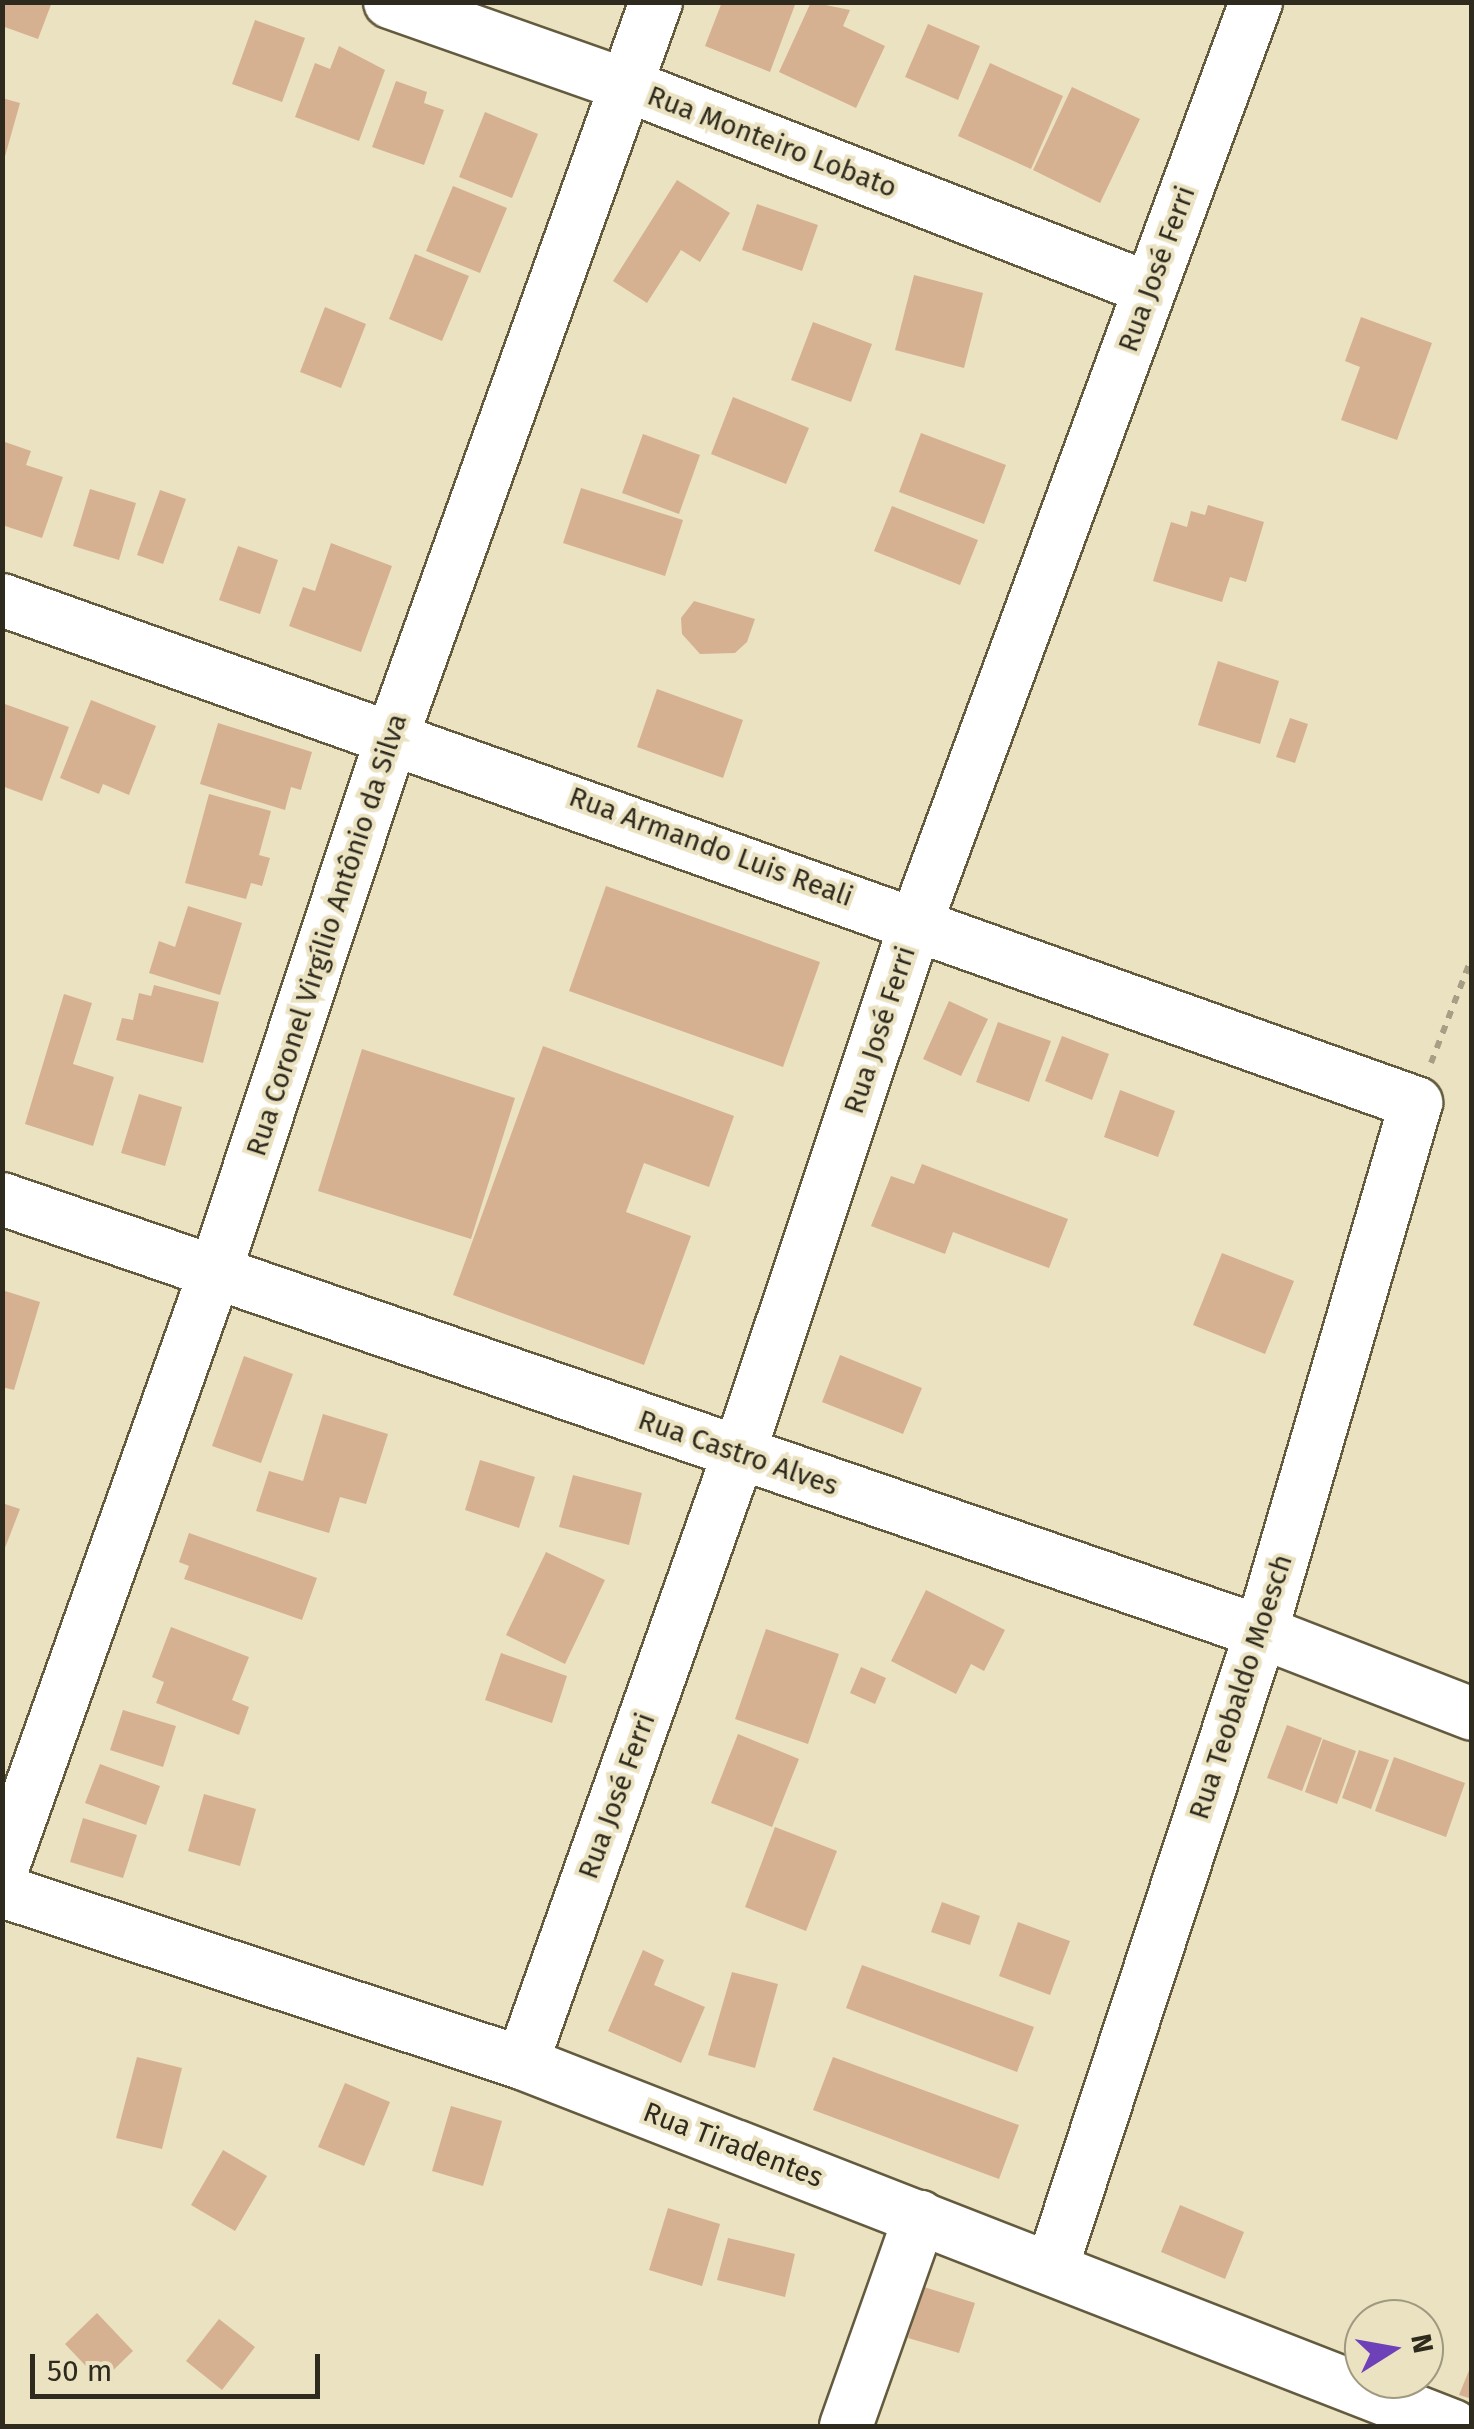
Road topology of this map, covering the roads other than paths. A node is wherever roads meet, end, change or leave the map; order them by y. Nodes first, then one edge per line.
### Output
1 (390, 2) edge
2 (656, 2) edge
3 (1256, 2) edge
4 (626, 85) junction
5 (1150, 289) junction
6 (2, 600) edge
7 (393, 734) junction
8 (917, 920) junction
9 (1416, 1103) joint
10 (2, 1200) edge
11 (215, 1272) junction
12 (739, 1453) junction
13 (1261, 1632) junction
14 (1472, 1714) edge
15 (2, 1870) edge
16 (2, 1890) edge
17 (522, 2063) junction
18 (920, 2217) junction
19 (1052, 2267) junction
20 (846, 2426) edge
21 (1453, 2426) edge

1 - 4 street, Rua Monteiro Lobato
2 - 4 street, Rua Coronel Virgílio Antônio da Silva
3 - 5 street, Rua José Ferri
4 - 5 street, Rua Monteiro Lobato
4 - 7 street, Rua Coronel Virgílio Antônio da Silva
5 - 8 street, Rua José Ferri
6 - 7 street, Rua Armando Luis Reali
7 - 8 street, Rua Armando Luis Reali
7 - 11 street, Rua Coronel Virgílio Antônio da Silva
8 - 9 street, Rua Armando Luis Reali
8 - 12 street, Rua José Ferri
9 - 13 street, Rua Teobaldo Moesch
10 - 11 street, Rua Castro Alves
11 - 12 street, Rua Castro Alves
11 - 15 street, Rua Coronel Virgílio Antônio da Silva
12 - 13 street, Rua Castro Alves
12 - 17 street, Rua José Ferri
13 - 14 street, Rua Castro Alves
13 - 19 street, Rua Teobaldo Moesch
16 - 17 street, Rua Tiradentes
17 - 18 street, Rua Tiradentes
18 - 19 street, Rua Tiradentes
18 - 20 street
19 - 21 street, Rua Tiradentes

